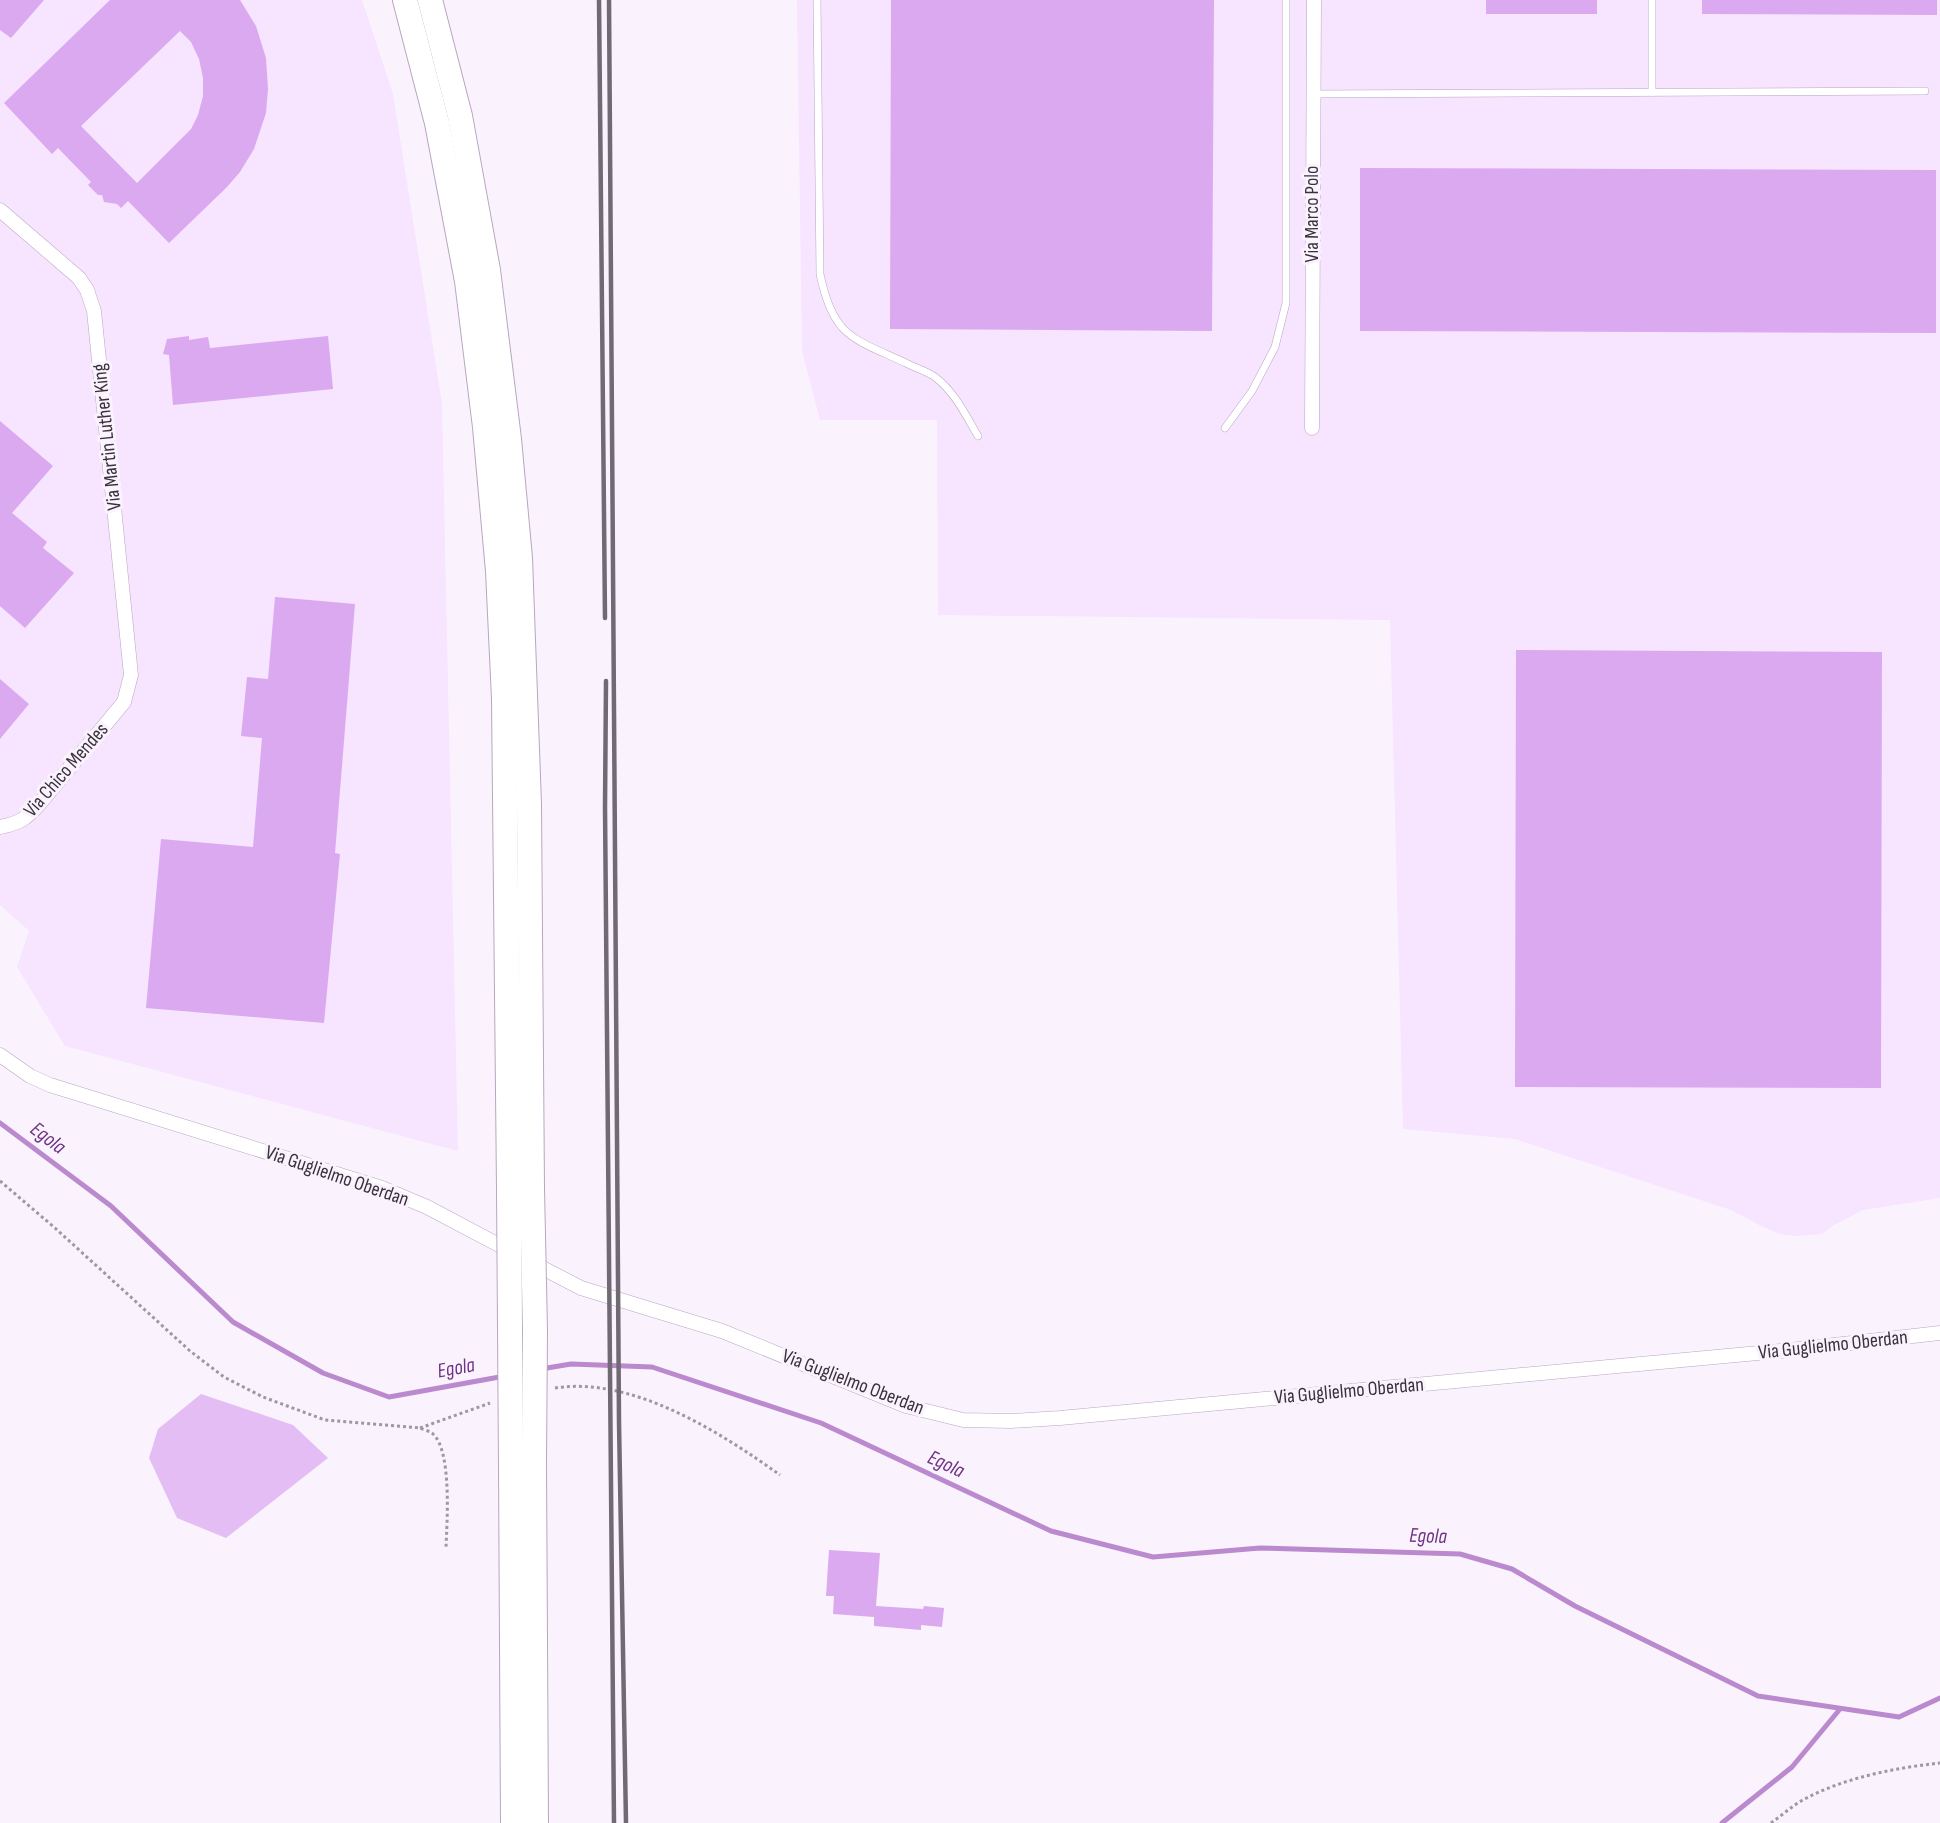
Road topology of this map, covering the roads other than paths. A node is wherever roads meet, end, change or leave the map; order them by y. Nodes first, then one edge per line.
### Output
1 (405, 0) edge
2 (429, 0) edge
3 (817, 0) edge
4 (1287, 0) edge
5 (1314, 0) edge
6 (1652, 0) edge
7 (1925, 91) dead end
8 (1652, 92) junction
9 (1313, 93) junction
10 (0, 210) edge
11 (1225, 428) dead end
12 (1312, 428) dead end
13 (978, 436) dead end
14 (124, 702) joint
15 (0, 827) edge
16 (0, 1055) edge
17 (520, 1188) junction
18 (1940, 1334) edge
19 (522, 1464) junction
20 (513, 1823) edge
21 (536, 1823) edge

1 - 17 highway
2 - 17 highway
3 - 13 lane
4 - 11 lane
5 - 9 street, Via Marco Polo
6 - 8 lane
7 - 8 lane
8 - 9 lane
9 - 12 street, Via Marco Polo
10 - 14 street, Via Martin Luther King
14 - 15 street, Via Chico Mendes
16 - 18 street, Via Guglielmo Oberdan
17 - 19 highway, bridge
19 - 20 highway
19 - 21 highway

